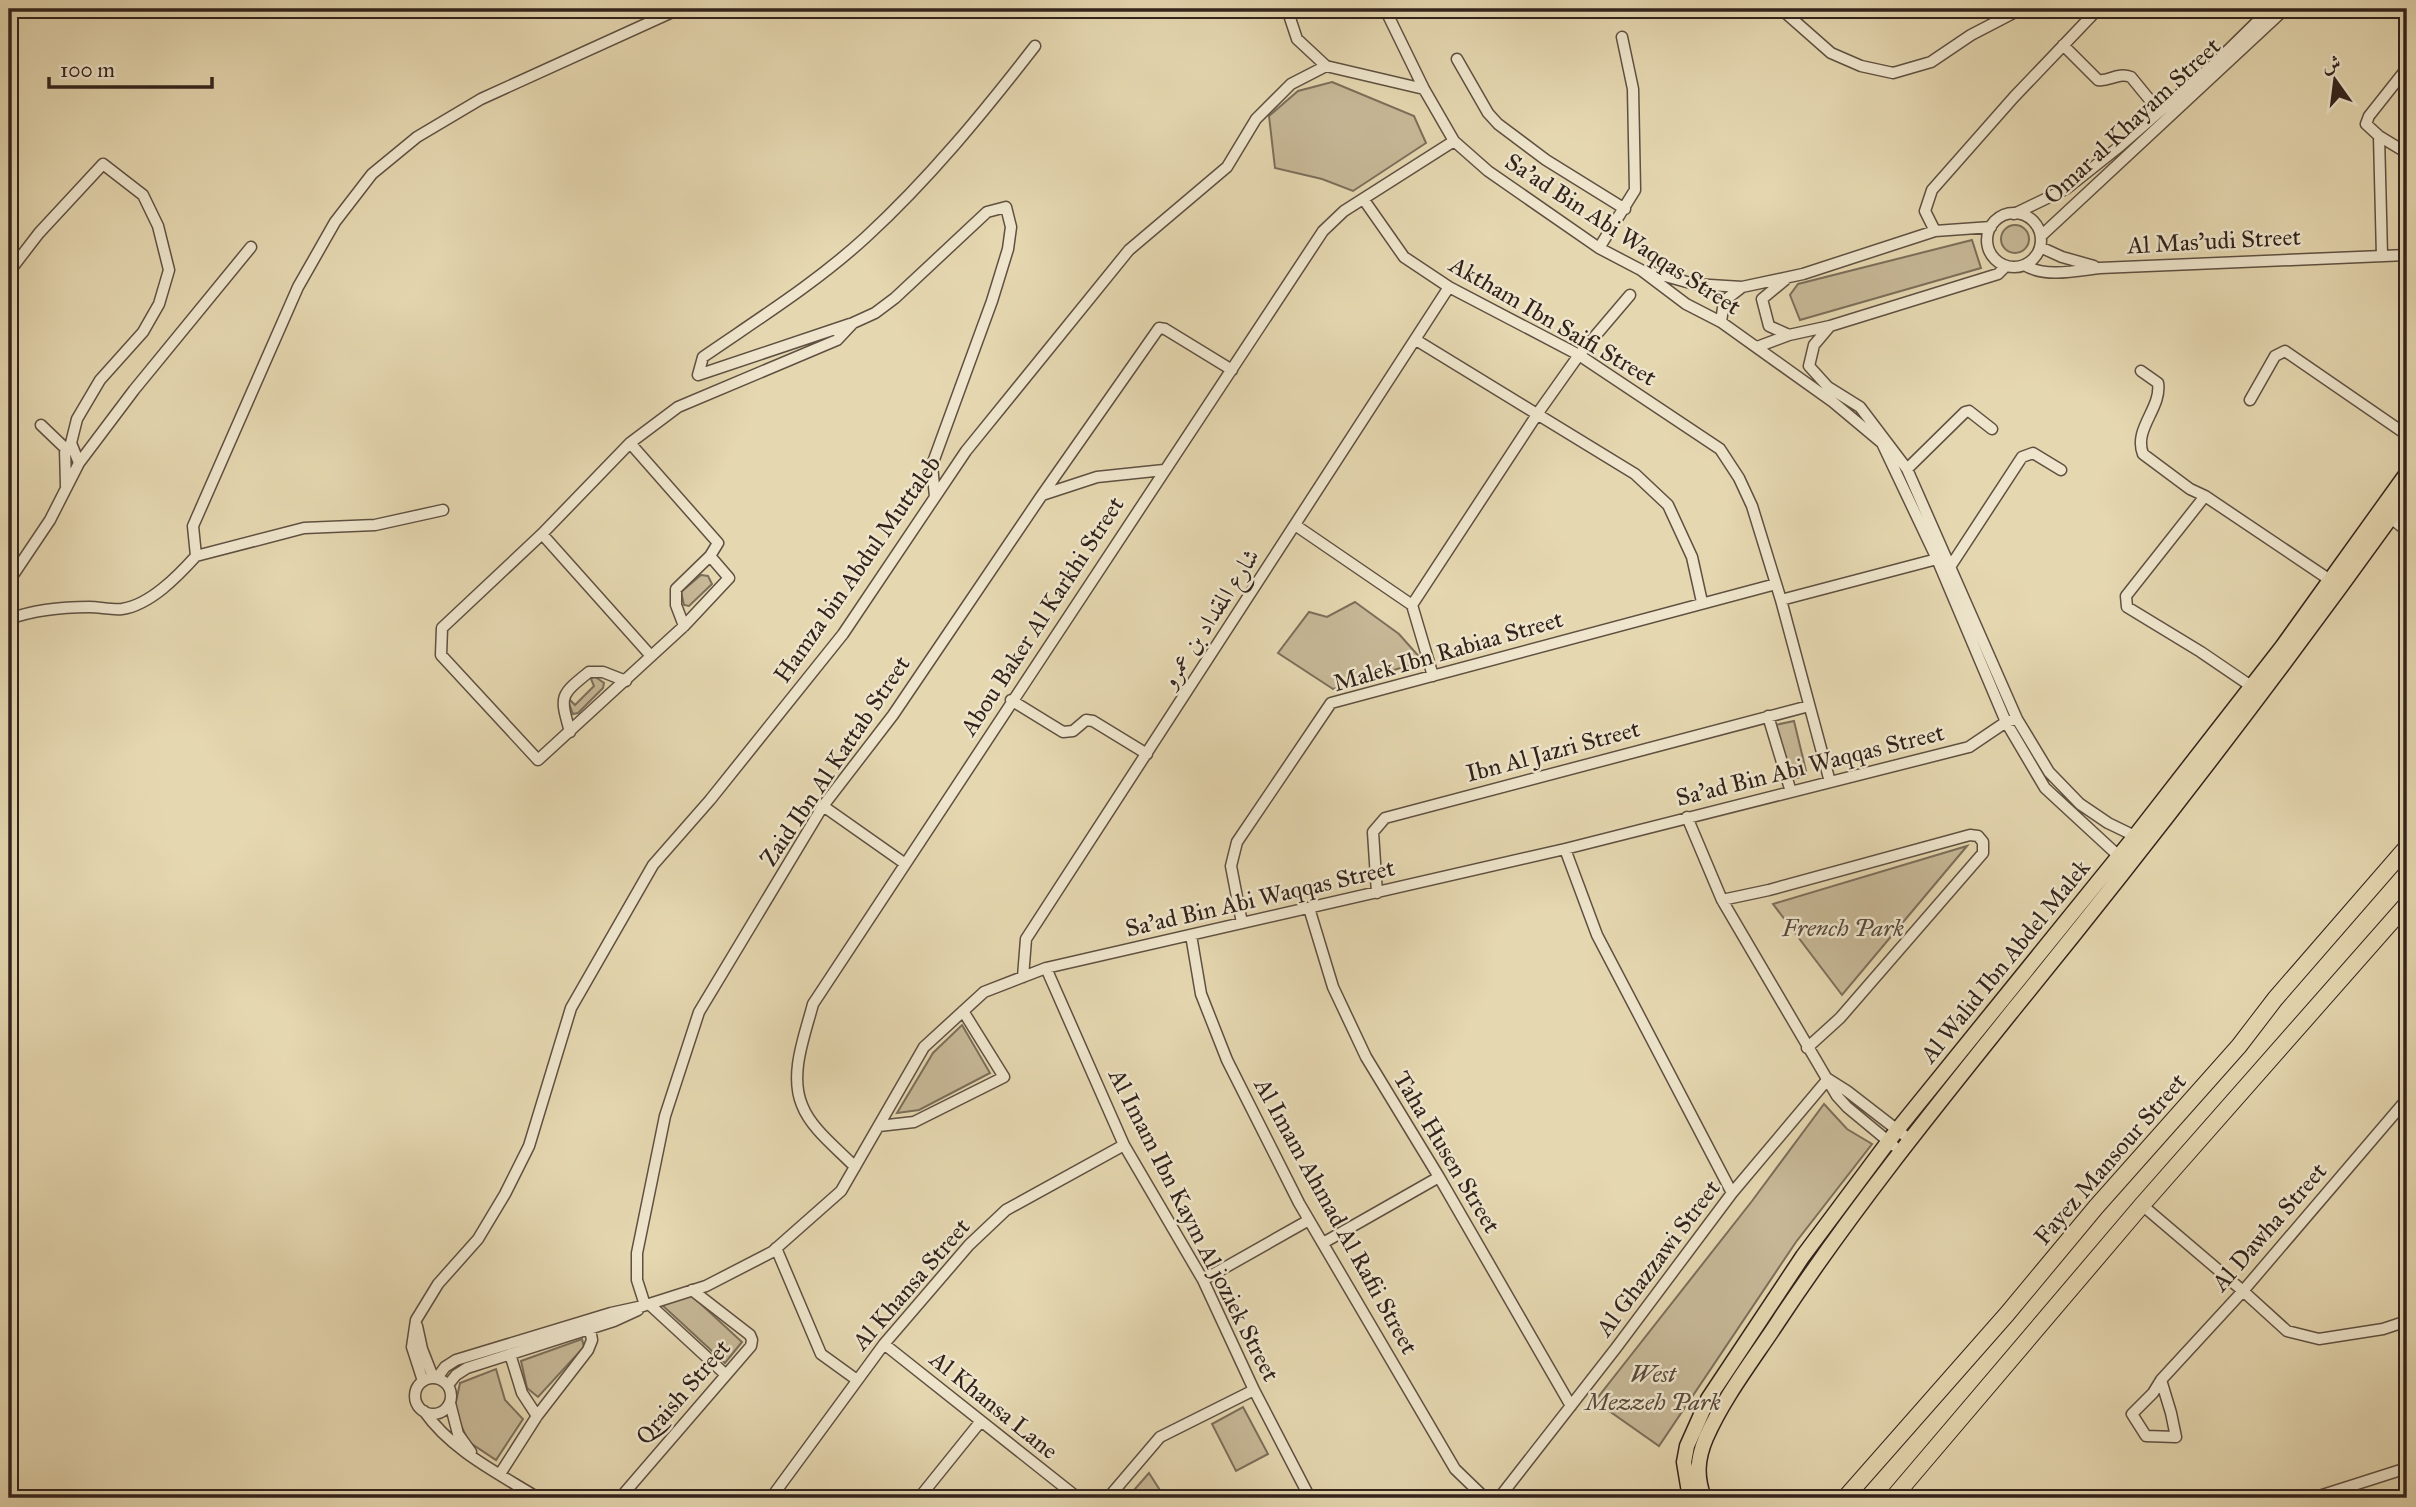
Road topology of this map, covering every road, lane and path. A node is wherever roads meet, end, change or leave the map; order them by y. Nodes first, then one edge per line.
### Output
1 (679, 9) edge
2 (1287, 9) edge
3 (1385, 9) edge
4 (1782, 9) edge
5 (2021, 9) edge
6 (2098, 9) edge
7 (2270, 9) edge
8 (2285, 9) edge
9 (1622, 37) dead end
10 (2063, 45) junction
11 (1035, 46) dead end
12 (1457, 59) dead end
13 (1326, 65) junction
14 (2407, 68) edge
15 (1424, 89) junction
16 (2150, 99) dead end
17 (2379, 136) junction
18 (1454, 141) junction
19 (2407, 153) edge
20 (1364, 200) junction
21 (1625, 209) junction
22 (2014, 214) junction
23 (1991, 227) junction
24 (1935, 231) junction
25 (2040, 241) junction
26 (251, 247) dead end
27 (1599, 248) junction
28 (2407, 255) edge
29 (2382, 256) junction
30 (2024, 265) junction
31 (2007, 266) junction
32 (2100, 268) junction
33 (1642, 270) junction
34 (9, 272) edge
35 (1787, 278) junction
36 (1450, 287) junction
37 (1742, 287) junction
38 (1630, 295) dead end
39 (1721, 322) junction
40 (853, 323) junction
41 (1830, 326) junction
42 (1789, 335) junction
43 (1416, 340) junction
44 (1757, 347) junction
45 (1579, 355) junction
46 (1232, 370) junction
47 (2141, 371) dead end
48 (2250, 401) dead end
49 (1538, 413) junction
50 (41, 425) dead end
51 (1992, 429) dead end
52 (2407, 435) edge
53 (630, 443) junction
54 (79, 463) junction
55 (1907, 468) junction
56 (1164, 470) junction
57 (2061, 470) dead end
58 (2407, 473) edge
59 (66, 489) junction
60 (1042, 495) junction
61 (2407, 495) edge
62 (2206, 496) junction
63 (935, 497) junction
64 (443, 510) dead end
65 (2391, 518) junction
66 (1296, 525) junction
67 (2407, 531) edge
68 (542, 534) junction
69 (197, 556) junction
70 (710, 556) junction
71 (1937, 559) junction
72 (1950, 567) junction
73 (9, 581) edge
74 (1776, 584) junction
75 (2336, 584) junction
76 (1781, 600) junction
77 (1702, 602) junction
78 (1412, 605) junction
79 (9, 620) edge
80 (684, 626) junction
81 (652, 656) junction
82 (1433, 676) junction
83 (626, 681) junction
84 (2251, 686) junction
85 (1012, 700) junction
86 (1809, 706) junction
87 (1768, 716) junction
88 (2011, 720) junction
89 (570, 732) junction
90 (1147, 754) junction
91 (1830, 782) junction
92 (1791, 792) junction
93 (824, 806) junction
94 (1687, 817) junction
95 (2141, 839) junction
96 (2407, 847) edge
97 (1565, 849) junction
98 (2124, 861) junction
99 (904, 863) junction
100 (1377, 893) junction
101 (1722, 900) junction
102 (2407, 904) edge
103 (1309, 908) junction
104 (1242, 923) junction
105 (1191, 935) junction
106 (1046, 968) junction
107 (1023, 977) junction
108 (963, 1011) junction
109 (1807, 1048) junction
110 (1828, 1079) junction
111 (2407, 1099) edge
112 (879, 1126) junction
113 (1899, 1141) junction
114 (1124, 1144) junction
115 (855, 1167) junction
116 (1439, 1177) junction
117 (1732, 1193) junction
118 (2142, 1205) junction
119 (1309, 1220) junction
120 (1323, 1243) junction
121 (776, 1248) junction
122 (1203, 1280) junction
123 (692, 1290) junction
124 (2243, 1291) junction
125 (646, 1305) junction
126 (2407, 1321) edge
127 (590, 1329) junction
128 (884, 1344) junction
129 (510, 1354) junction
130 (725, 1374) junction
131 (431, 1378) junction
132 (857, 1380) junction
133 (2161, 1380) junction
134 (449, 1385) junction
135 (1254, 1390) junction
136 (450, 1403) junction
137 (1571, 1406) junction
138 (424, 1411) junction
139 (537, 1416) junction
140 (981, 1422) junction
141 (474, 1457) junction
142 (2407, 1468) edge
143 (500, 1474) junction
144 (528, 1492) junction
145 (1064, 1494) edge
146 (516, 1498) edge
147 (538, 1498) edge
148 (620, 1498) edge
149 (771, 1498) edge
150 (919, 1498) edge
151 (1078, 1498) edge
152 (1108, 1498) edge
153 (1310, 1498) edge
154 (1485, 1498) edge
155 (1499, 1498) edge
156 (1690, 1498) edge
157 (1704, 1498) edge
158 (1844, 1498) edge
159 (1893, 1498) edge
160 (2313, 1498) edge

1 - 69 street
2 - 13 street
3 - 15 street, Sa'ad Bin Abi Waqqas Street
4 - 5 street
6 - 10 street
7 - 22 street, Omar al Khayam Street
8 - 25 street, Omar al Khayam Street
9 - 21 street
10 - 16 street
10 - 24 street
11 - 40 street
12 - 21 street
13 - 15 street
13 - 63 street, Hamza bin Abdul Muttaleb
14 - 17 street
15 - 18 street, Sa'ad Bin Abi Waqqas Street
17 - 19 street
17 - 29 street
18 - 20 street, Abou Baker Al Karkhi Street
18 - 27 street, Sa'ad Bin Abi Waqqas Street
20 - 36 street, Aktham Ibn Saifi Street
20 - 46 street, Abou Baker Al Karkhi Street
21 - 27 street
22 - 23 street
22 - 25 street
23 - 24 street
23 - 31 street
24 - 35 street
25 - 30 street
25 - 32 street
26 - 54 street
27 - 33 street, Sa'ad Bin Abi Waqqas Street
28 - 29 street, Al Mas'udi Street
29 - 32 street, Al Mas'udi Street
30 - 31 street
30 - 32 street, Al Mas'udi Street
31 - 41 street
33 - 37 street
33 - 39 street, Sa'ad Bin Abi Waqqas Street
34 - 54 street
35 - 37 street
35 - 42 street
36 - 43 street, شارع المقداد بن عمرو
36 - 45 street, Aktham Ibn Saifi Street
37 - 39 street
38 - 45 street
39 - 44 street, Sa'ad Bin Abi Waqqas Street
40 - 53 street
40 - 63 street
41 - 42 street
41 - 55 street, Sa'ad Bin Abi Waqqas Street
42 - 44 street
43 - 49 street
43 - 66 street, شارع المقداد بن عمرو
44 - 71 street, Sa'ad Bin Abi Waqqas Street
45 - 49 street
45 - 74 street, Aktham Ibn Saifi Street
46 - 56 street, Abou Baker Al Karkhi Street
46 - 60 street, Zaid Ibn Al Kattab Street
47 - 62 street
48 - 52 street
49 - 77 street
49 - 78 street
50 - 59 street
51 - 55 street
53 - 68 street
53 - 70 street
54 - 59 street
55 - 72 street, Sa'ad Bin Abi Waqqas Street
56 - 60 street
56 - 85 street, Abou Baker Al Karkhi Street
57 - 72 street
58 - 75 main road, Al Walid Ibn Abdel Malek
59 - 73 street
60 - 93 street, Zaid Ibn Al Kattab Street
61 - 65 main road, Al Walid Ibn Abdel Malek
62 - 75 street
62 - 84 street
63 - 131 street, Hamza bin Abdul Muttaleb
64 - 69 street
65 - 67 street
65 - 75 main road, Al Walid Ibn Abdel Malek
66 - 78 street
66 - 90 street, شارع المقداد بن عمرو
68 - 81 street
68 - 89 street
69 - 79 street
70 - 80 street
70 - 80 street
71 - 76 street
71 - 88 street, Sa'ad Bin Abi Waqqas Street
72 - 88 street, Sa'ad Bin Abi Waqqas Street
74 - 76 street, Aktham Ibn Saifi Street
74 - 77 street, Malek Ibn Rabiaa Street
75 - 84 main road, Al Walid Ibn Abdel Malek
75 - 95 main road, Al Walid Ibn Abdel Malek
76 - 86 street, Aktham Ibn Saifi Street
77 - 82 street, Malek Ibn Rabiaa Street
78 - 82 street
80 - 81 street
81 - 83 street
82 - 104 street, Malek Ibn Rabiaa Street
83 - 89 street
83 - 89 street
84 - 95 main road, Al Walid Ibn Abdel Malek
85 - 90 street
85 - 99 street, Abou Baker Al Karkhi Street
86 - 87 street, Ibn Al Jazri Street
86 - 91 street, Aktham Ibn Saifi Street
87 - 92 street
87 - 100 street, Ibn Al Jazri Street
88 - 91 street, Sa'ad Bin Abi Waqqas Street
88 - 95 street, Sa'ad Bin Abi Waqqas Street
88 - 98 street, Sa'ad Bin Abi Waqqas Street
90 - 107 street, شارع المقداد بن عمرو
91 - 92 street, Sa'ad Bin Abi Waqqas Street
92 - 94 street, Sa'ad Bin Abi Waqqas Street
93 - 99 street
93 - 125 street, Zaid Ibn Al Kattab Street
94 - 97 street, Sa'ad Bin Abi Waqqas Street
94 - 101 street
95 - 98 main road, Al Walid Ibn Abdel Malek
96 - 158 highway, Fayez Mansour Street
97 - 100 street, Sa'ad Bin Abi Waqqas Street
97 - 117 street
98 - 113 main road, Al Walid Ibn Abdel Malek
99 - 115 street, Abou Baker Al Karkhi Street
100 - 103 street, Sa'ad Bin Abi Waqqas Street
101 - 109 street
101 - 109 street
102 - 118 highway
103 - 104 street, Sa'ad Bin Abi Waqqas Street
103 - 116 street, Taha Husen Street
104 - 105 street, Sa'ad Bin Abi Waqqas Street
105 - 106 street, Sa'ad Bin Abi Waqqas Street
105 - 119 street, Al Imam Ahmad Al Rafii Street
106 - 107 street, Sa'ad Bin Abi Waqqas Street
106 - 114 street, Al Imam Ibn Kaym Al joziek Street
107 - 108 street, Sa'ad Bin Abi Waqqas Street
108 - 112 street, Sa'ad Bin Abi Waqqas Street
108 - 112 street
109 - 110 street
110 - 113 street
110 - 117 street, Al Ghazzawi Street
111 - 124 street, Al Dawha Street
112 - 115 street, Sa'ad Bin Abi Waqqas Street
113 - 156 main road, Al Walid Ibn Abdel Malek
113 - 157 main road, Al Walid Ibn Abdel Malek
114 - 122 street, Al Imam Ibn Kaym Al joziek Street
114 - 128 street, Al Khansa Street
115 - 121 street, Sa'ad Bin Abi Waqqas Street
116 - 120 street
116 - 137 street, Taha Husen Street
117 - 137 street, Al Ghazzawi Street
118 - 124 street
118 - 159 highway
119 - 120 street, Al Imam Ahmad Al Rafii Street
119 - 122 street
120 - 154 street, Al Imam Ahmad Al Rafii Street
121 - 123 street, Sa'ad Bin Abi Waqqas Street
121 - 132 street
122 - 135 street, Al Imam Ibn Kaym Al joziek Street
123 - 125 street, Sa'ad Bin Abi Waqqas Street
123 - 130 street, Qraish Street
124 - 126 street
124 - 133 street, Al Dawha Street
125 - 127 street, Sa'ad Bin Abi Waqqas Street
125 - 130 street
125 - 131 street, Sa'ad Bin Abi Waqqas Street
127 - 129 street, Sa'ad Bin Abi Waqqas Street
127 - 139 street
128 - 132 street, Al Khansa Street
128 - 140 street, Al Khansa Lane
129 - 134 street, Sa'ad Bin Abi Waqqas Street
129 - 139 street
130 - 148 street, Qraish Street
131 - 134 street
131 - 138 street
132 - 149 street, Al Khansa Street
133 - 133 street, Al Dawha Street
134 - 136 street
135 - 152 street
135 - 153 street, Al Imam Ibn Kaym Al joziek Street
136 - 138 street
136 - 141 street
137 - 155 street, Al Ghazzawi Street
138 - 141 street
139 - 143 street
140 - 145 street, Al Khansa Lane
140 - 150 street
141 - 143 street
142 - 160 street
143 - 144 street
144 - 146 street
144 - 147 street
145 - 151 street, Al Khansa Lane

